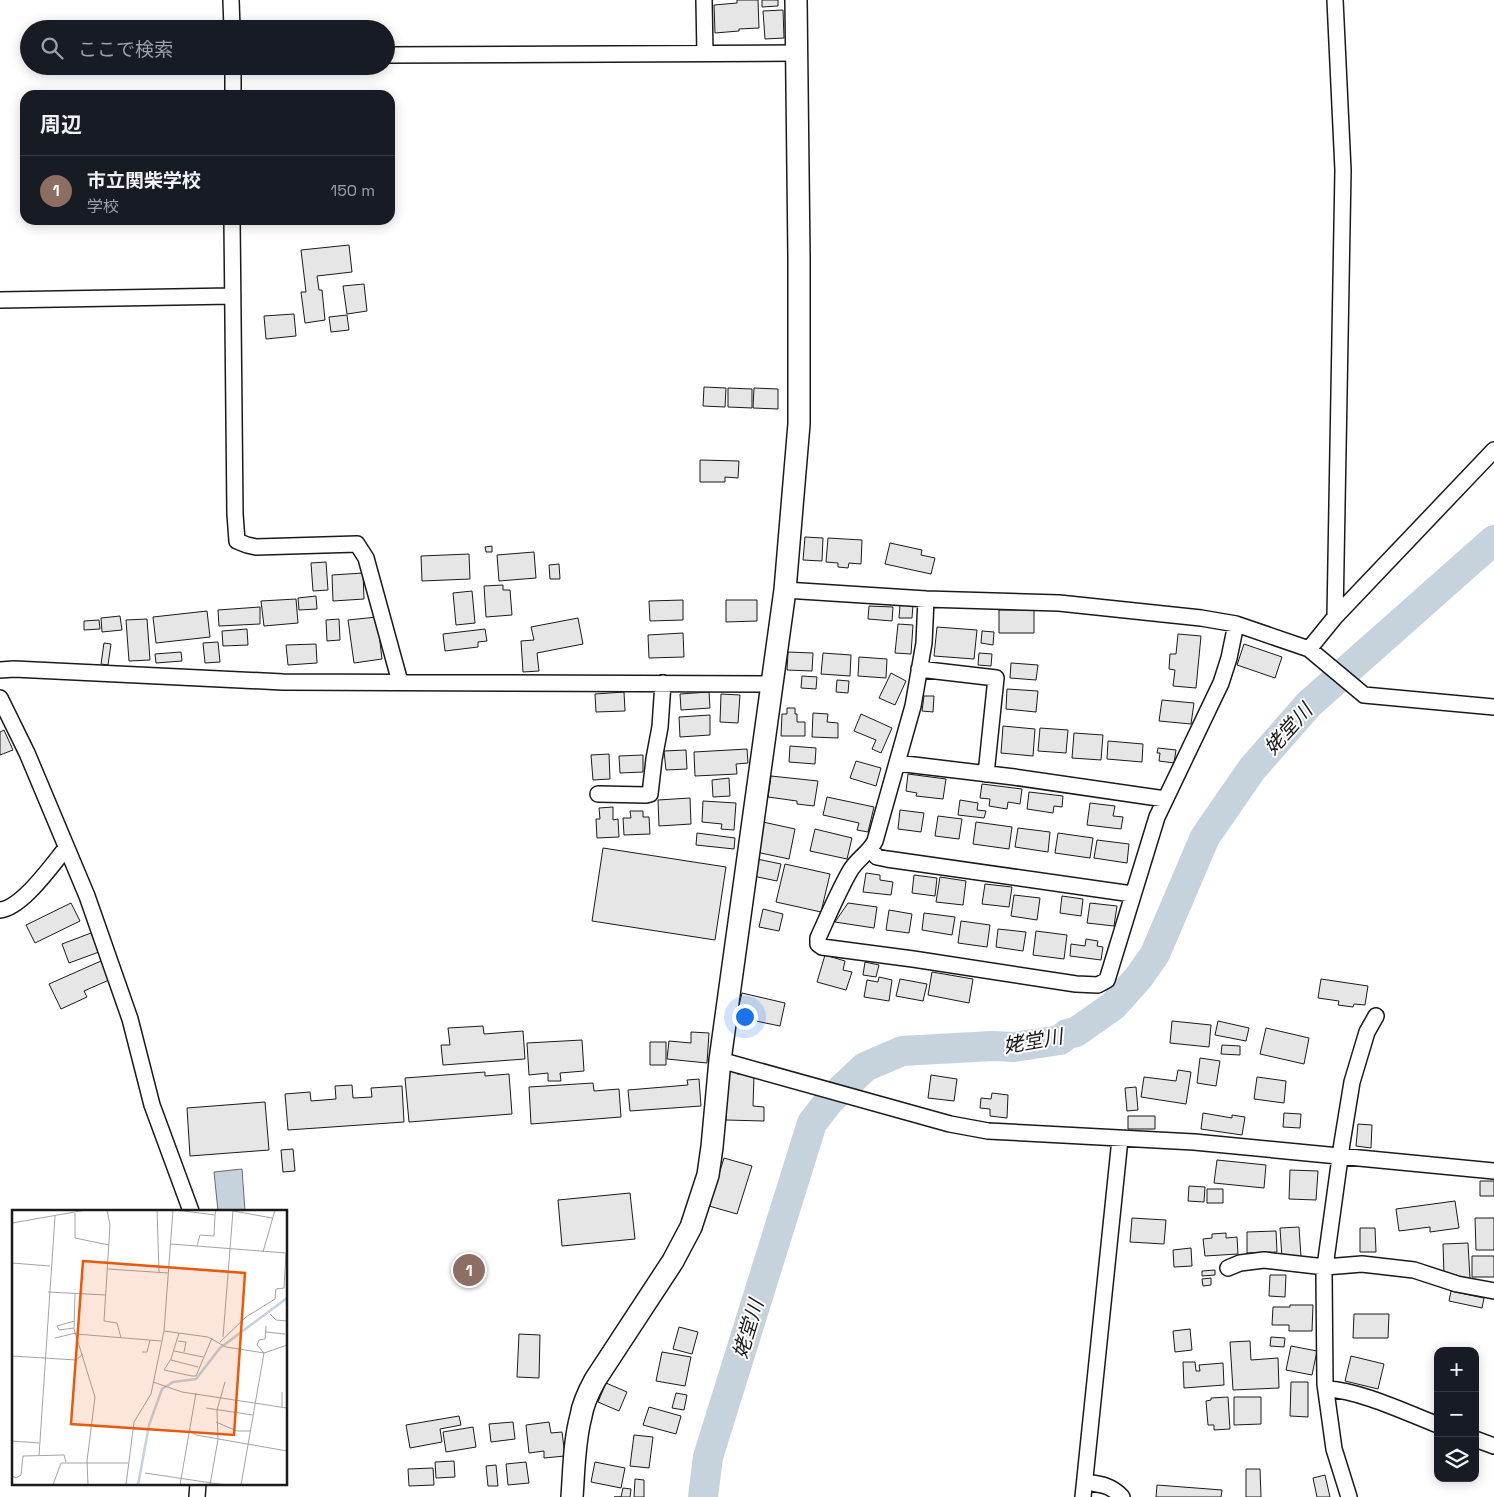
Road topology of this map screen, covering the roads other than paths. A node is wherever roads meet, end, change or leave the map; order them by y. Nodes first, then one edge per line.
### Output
1 (231, 0) edge
2 (704, 0) edge
3 (796, 0) edge
4 (1335, 0) edge
5 (232, 20) edge
6 (796, 53) junction
7 (705, 54) junction
8 (395, 55) edge
9 (233, 75) edge
10 (233, 90) edge
11 (232, 225) edge
12 (232, 296) junction
13 (0, 300) edge
14 (1494, 450) edge
15 (785, 590) junction
16 (926, 599) junction
17 (1335, 617) junction
18 (1236, 624) junction
19 (1314, 653) junction
20 (919, 669) junction
21 (0, 670) edge
22 (400, 682) junction
23 (663, 683) junction
24 (772, 684) junction
25 (0, 698) edge
26 (1494, 707) edge
27 (897, 763) junction
28 (986, 774) junction
29 (598, 794) dead end
30 (1165, 799) junction
31 (66, 848) junction
32 (870, 850) junction
33 (1132, 894) junction
34 (0, 910) edge
35 (1376, 1016) dead end
36 (720, 1060) junction
37 (1120, 1139) junction
38 (1340, 1157) junction
39 (1494, 1171) edge
40 (191, 1210) edge
41 (1325, 1267) junction
42 (1228, 1268) dead end
43 (1494, 1291) edge
44 (1326, 1389) junction
45 (1434, 1423) edge
46 (1479, 1440) edge
47 (1494, 1446) edge
48 (198, 1484) edge
49 (1084, 1490) edge
50 (197, 1497) edge
51 (572, 1497) edge
52 (1122, 1497) edge
53 (1349, 1497) edge

1 - 5 street
2 - 7 street
3 - 6 street
4 - 17 street
6 - 7 street
6 - 15 street
7 - 8 street
9 - 10 street
11 - 12 street
12 - 13 street
12 - 22 street
14 - 17 street
15 - 16 street
15 - 24 street
16 - 18 street
16 - 20 street
17 - 19 street
18 - 19 street
18 - 30 street
19 - 26 street
20 - 27 street
20 - 28 street
21 - 22 street
22 - 23 street
23 - 24 street
23 - 29 street
24 - 36 street
25 - 31 street
27 - 28 street
27 - 32 street
28 - 30 street
30 - 33 street
31 - 34 street
31 - 40 street
32 - 33 street
32 - 33 street
35 - 38 street
36 - 37 street
36 - 51 street
37 - 38 street
37 - 49 street
38 - 39 street
38 - 41 street
41 - 42 street
41 - 43 street
41 - 44 street
44 - 45 street
44 - 53 street
46 - 47 street
48 - 50 street
49 - 52 street

